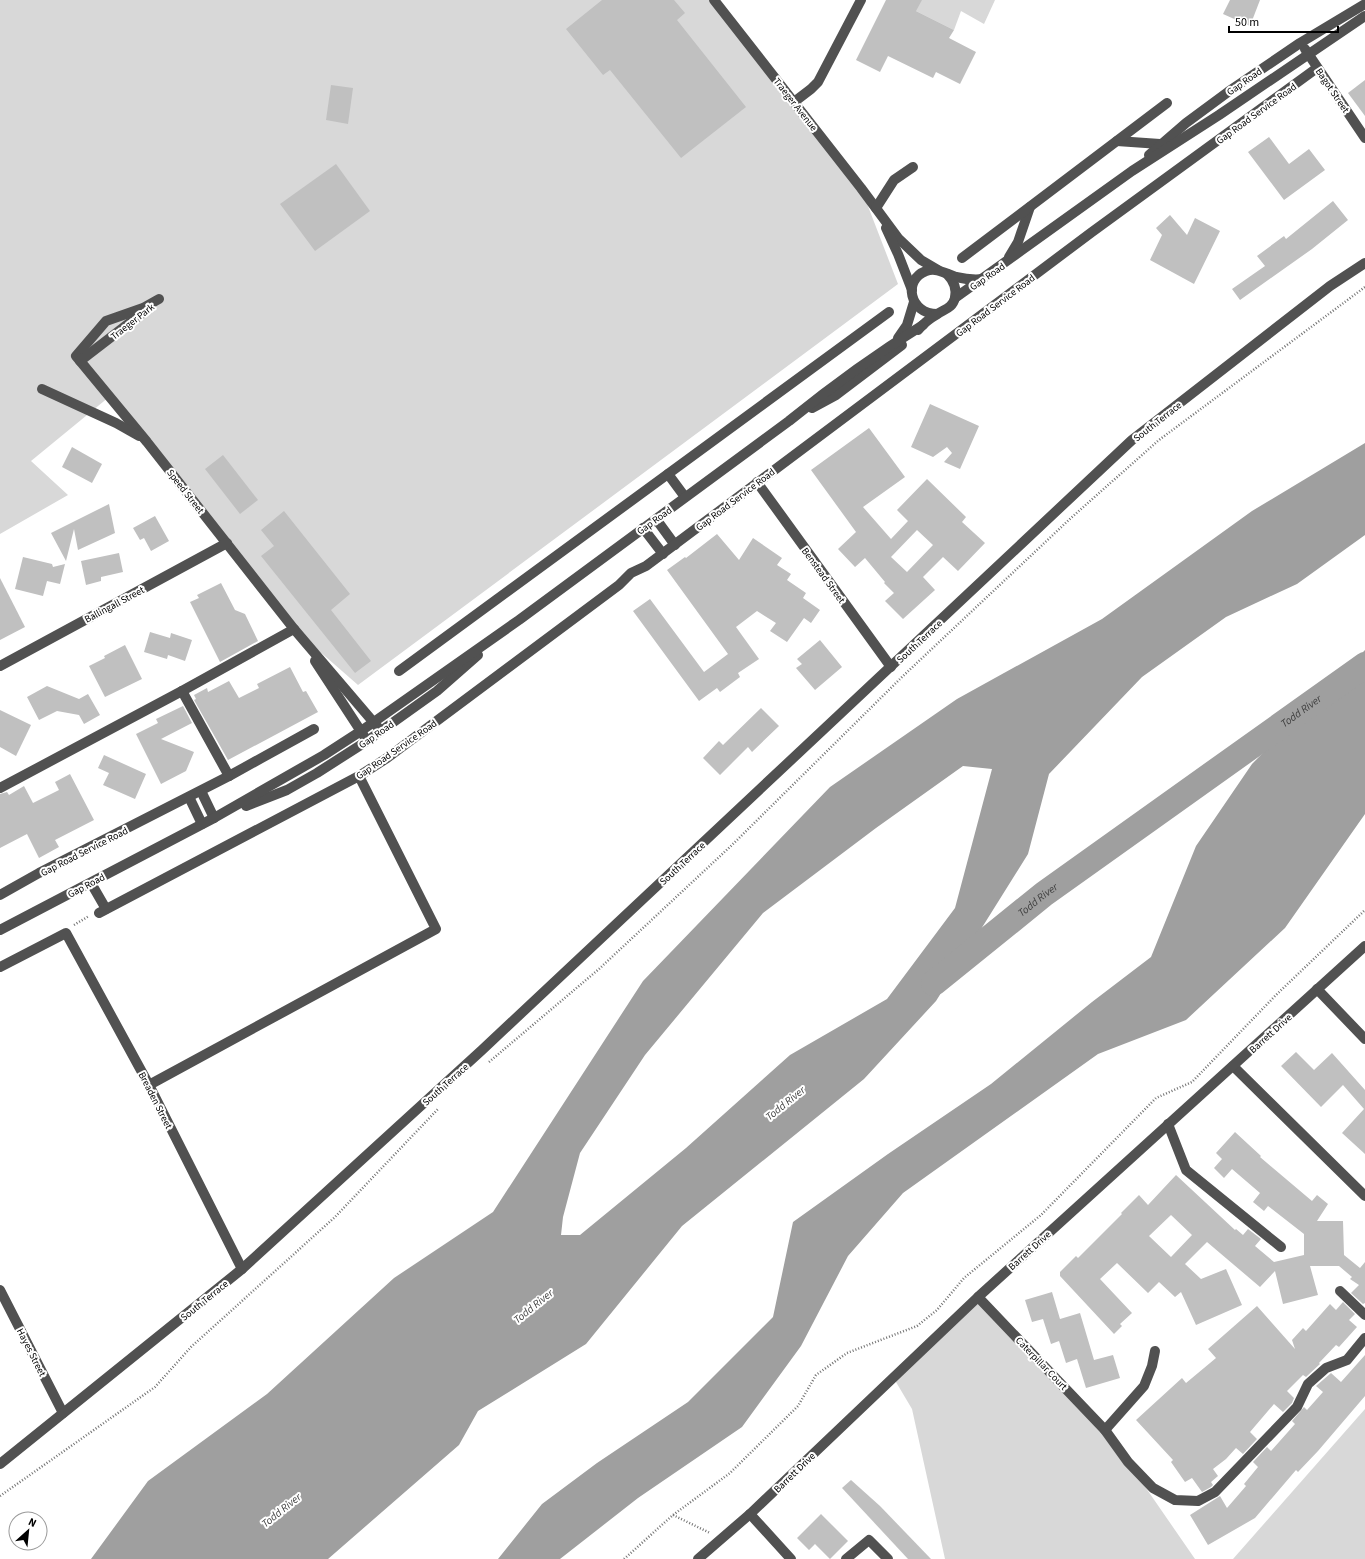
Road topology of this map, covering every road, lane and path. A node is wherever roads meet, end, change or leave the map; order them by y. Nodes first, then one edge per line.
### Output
1 (714, 0) edge
2 (861, 0) edge
3 (1363, 11) edge
4 (1300, 43) junction
5 (1308, 54) junction
6 (1317, 68) junction
7 (794, 102) junction
8 (1167, 103) dead end
9 (1365, 138) edge
10 (1117, 141) junction
11 (1160, 144) junction
12 (912, 167) dead end
13 (1132, 171) junction
14 (1030, 207) junction
15 (876, 208) junction
16 (962, 258) dead end
17 (1006, 262) junction
18 (1365, 263) edge
19 (943, 272) junction
20 (983, 279) junction
21 (1365, 287) edge
22 (912, 290) junction
23 (955, 298) junction
24 (914, 302) junction
25 (889, 312) dead end
26 (938, 314) junction
27 (923, 325) junction
28 (894, 342) junction
29 (78, 359) junction
30 (42, 389) dead end
31 (789, 420) junction
32 (147, 442) junction
33 (668, 474) junction
34 (757, 482) junction
35 (686, 497) junction
36 (656, 519) junction
37 (643, 528) junction
38 (227, 543) junction
39 (675, 545) junction
40 (663, 554) junction
41 (519, 620) junction
42 (294, 629) junction
43 (0, 666) edge
44 (891, 668) junction
45 (399, 671) dead end
46 (182, 691) junction
47 (373, 721) junction
48 (314, 729) dead end
49 (361, 731) junction
50 (381, 731) junction
51 (367, 741) junction
52 (229, 776) junction
53 (359, 776) junction
54 (0, 788) edge
55 (201, 791) junction
56 (189, 797) junction
57 (214, 818) junction
58 (202, 824) junction
59 (91, 882) junction
60 (0, 894) edge
61 (1365, 910) edge
62 (103, 911) junction
63 (0, 930) edge
64 (66, 933) junction
65 (1365, 946) edge
66 (1, 965) edge
67 (1317, 989) junction
68 (1365, 1039) edge
69 (1234, 1066) junction
70 (483, 1067) dead end
71 (149, 1085) junction
72 (443, 1104) dead end
73 (1168, 1124) junction
74 (1365, 1196) edge
75 (1281, 1247) dead end
76 (242, 1269) junction
77 (0, 1290) edge
78 (1340, 1291) dead end
79 (978, 1297) junction
80 (1365, 1315) edge
81 (1365, 1338) edge
82 (1155, 1351) dead end
83 (63, 1413) junction
84 (1106, 1430) junction
85 (0, 1464) edge
86 (0, 1496) edge
87 (750, 1514) junction
88 (672, 1515) junction
89 (720, 1540) junction
90 (624, 1559) edge
91 (698, 1559) edge
92 (791, 1559) edge
93 (846, 1559) edge
94 (888, 1559) edge

1 - 7 street, Traeger Avenue
2 - 7 street
3 - 4 street, Gap Road
3 - 5 street, Gap Road
4 - 5 street, Bagot Street
4 - 11 street, Gap Road
5 - 6 street, Bagot Street
5 - 13 street, Gap Road
6 - 9 street, Bagot Street
6 - 34 street, Gap Road Service Road
7 - 15 street, Traeger Avenue
8 - 10 street
10 - 11 street
10 - 14 street
11 - 13 street, Gap Road
12 - 15 street
13 - 17 street, Gap Road
14 - 16 street
14 - 17 street
15 - 19 street, Traeger Avenue
15 - 22 street, Traeger Avenue
17 - 20 street, Gap Road
18 - 44 street, South Terrace
19 - 20 street, Traeger Avenue
19 - 22 street
19 - 23 street
20 - 23 street, Gap Road
21 - 70 path
22 - 24 street, Traeger Avenue
23 - 26 street, Gap Road
24 - 26 street
24 - 28 street, Traeger Avenue
25 - 33 street
26 - 27 street, Gap Road
27 - 28 street, Gap Road
27 - 31 street, Gap Road
28 - 31 street, Gap Road
29 - 29 street, Traeger Park
29 - 32 street, Speed Street
30 - 32 street
31 - 35 street, Gap Road
32 - 38 street, Speed Street
33 - 35 street
33 - 45 street
34 - 39 street, Gap Road Service Road
34 - 44 street, Benstead Street
35 - 36 street, Gap Road
36 - 37 street, Gap Road
36 - 39 street
37 - 40 street
37 - 41 street, Gap Road
38 - 42 street, Speed Street
38 - 43 street, Ballingall Street
39 - 40 street, Gap Road Service Road
40 - 53 street, Gap Road Service Road
41 - 47 street, Gap Road
41 - 50 street, Gap Road
42 - 46 street
42 - 47 street, Speed Street
42 - 49 street, Speed Street
44 - 76 street, South Terrace
46 - 52 street
46 - 54 street
47 - 49 street, Gap Road
47 - 50 street, Speed Street
48 - 52 street, Gap Road Service Road
49 - 51 street, Speed Street
49 - 57 street, Gap Road
50 - 51 street, Gap Road
51 - 57 street, Gap Road
52 - 55 street, Gap Road Service Road
53 - 62 street, Gap Road Service Road
53 - 71 street
55 - 56 street, Gap Road Service Road
55 - 57 street
56 - 58 street
56 - 60 street, Gap Road Service Road
57 - 58 street, Gap Road
58 - 59 street, Gap Road
59 - 62 street
59 - 63 street, Gap Road
61 - 88 path
62 - 64 path
64 - 66 street
64 - 71 street, Breaden Street
65 - 67 street, Barrett Drive
67 - 68 street
67 - 69 street, Barrett Drive
69 - 73 street, Barrett Drive
69 - 74 street
71 - 76 street, Breaden Street
72 - 86 path
73 - 75 street
73 - 79 street, Barrett Drive
76 - 83 street, South Terrace
77 - 83 street, Hayes Street
78 - 80 street
79 - 84 street, Caterpillar Court
79 - 87 street, Barrett Drive
81 - 84 street, Caterpillar Court
82 - 84 street
83 - 85 street, South Terrace
87 - 89 street, Barrett Drive
87 - 92 street
88 - 89 path
88 - 90 path
89 - 91 street, Barrett Drive
93 - 94 street

